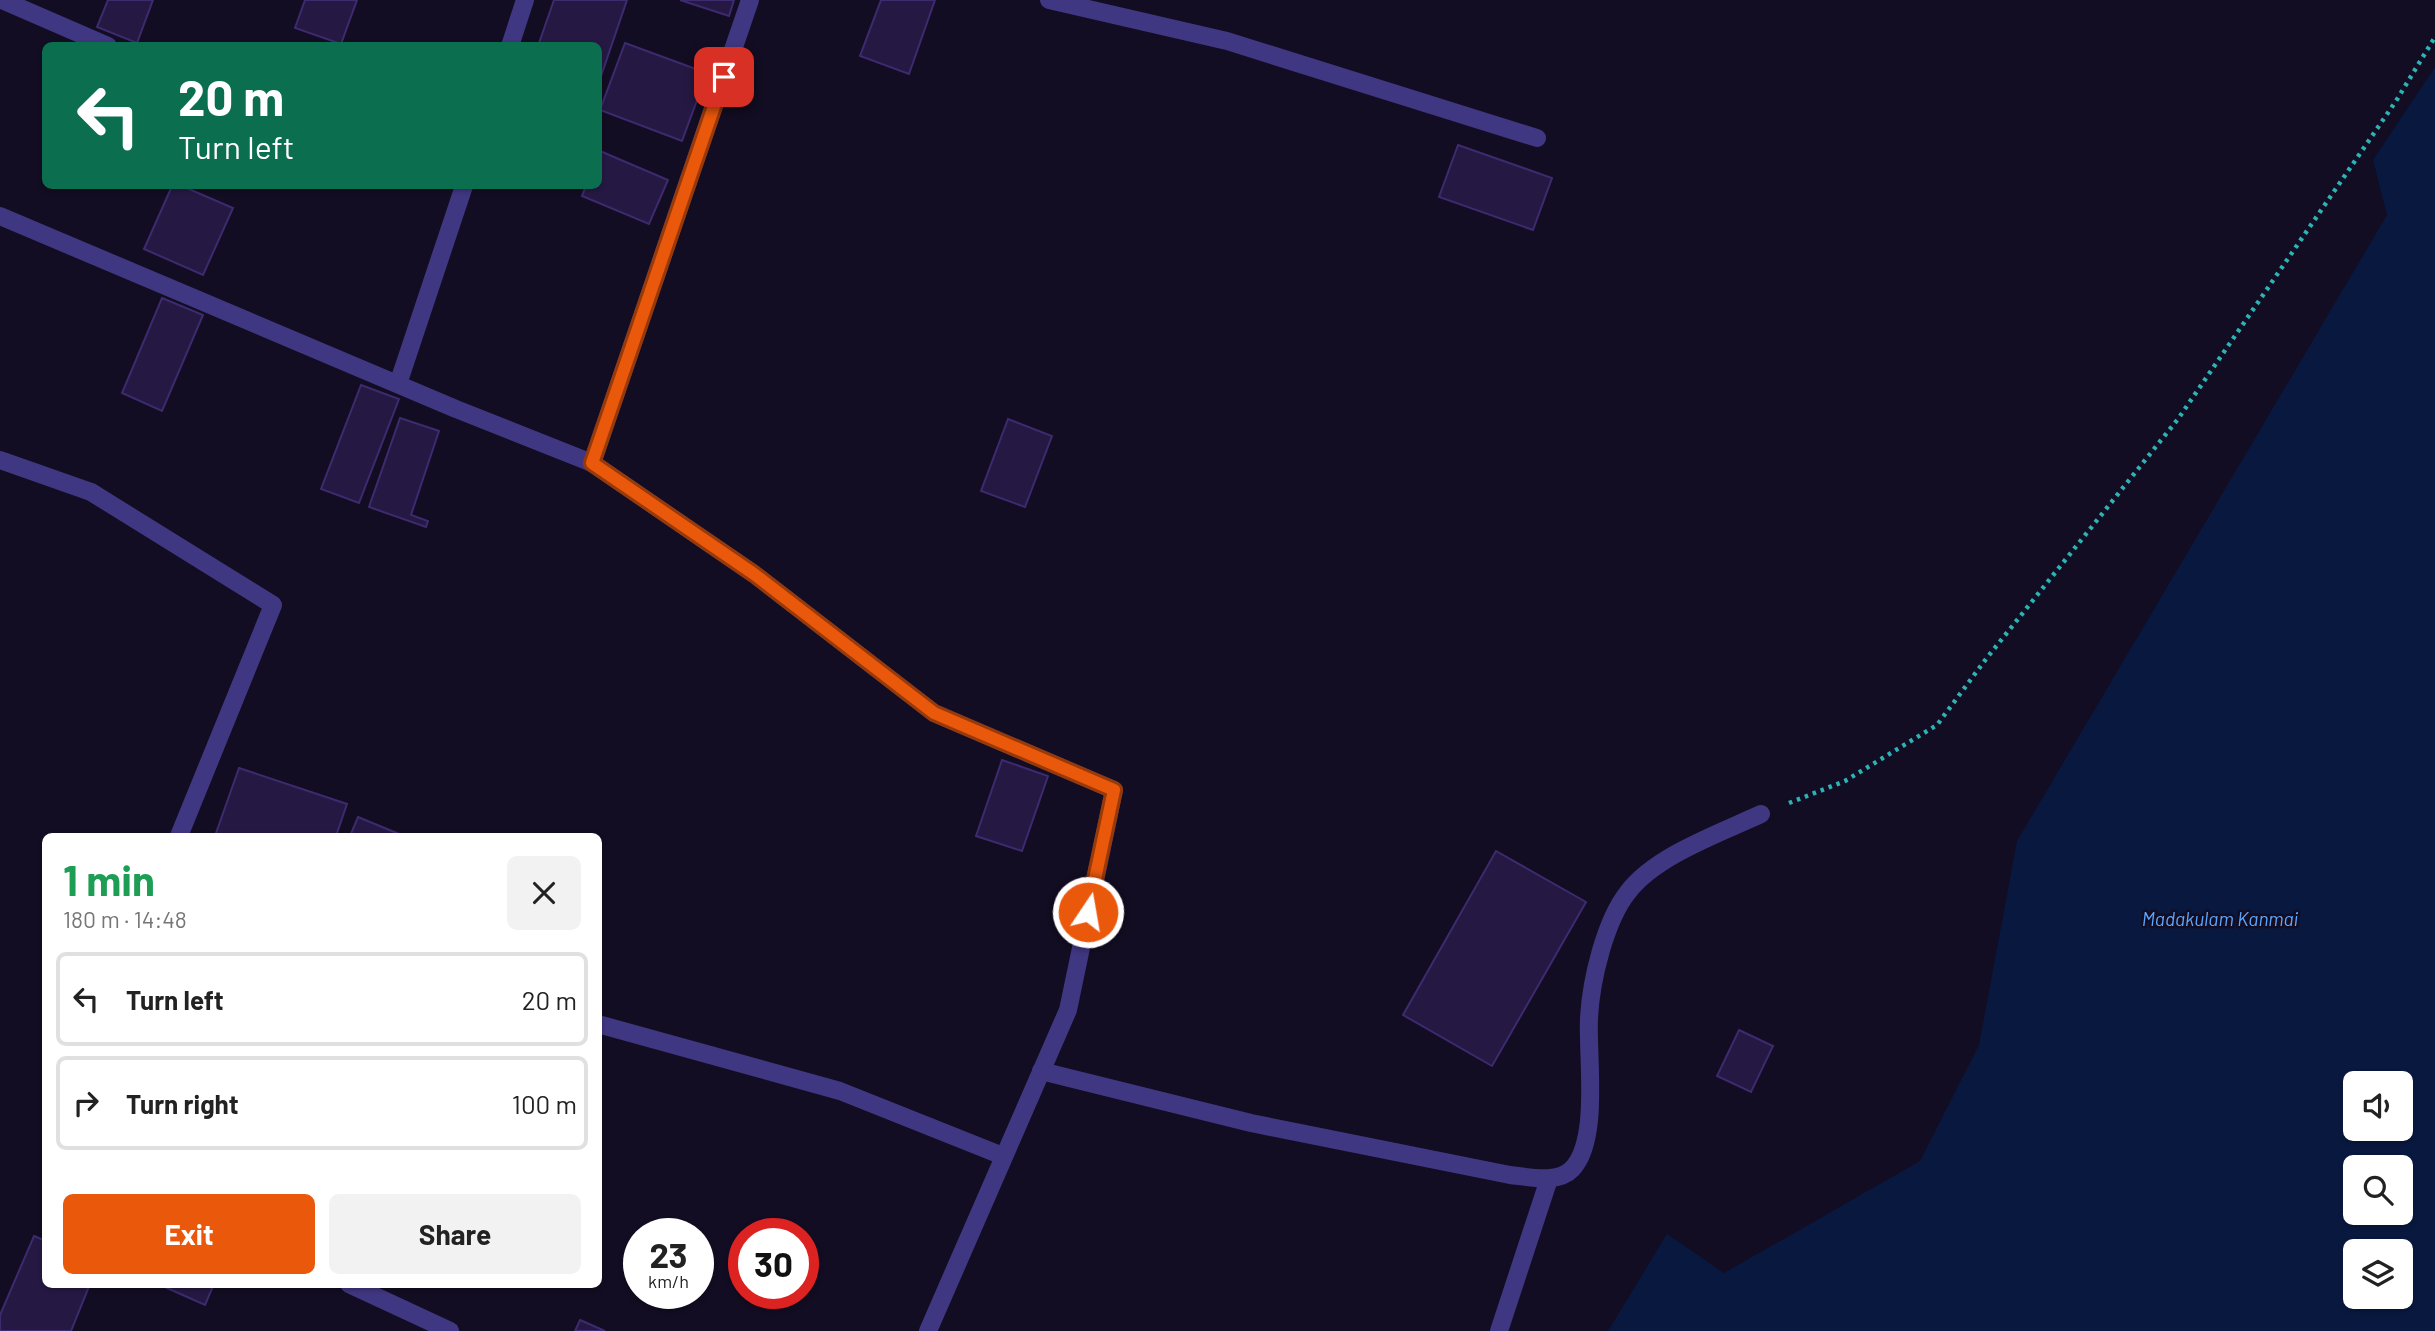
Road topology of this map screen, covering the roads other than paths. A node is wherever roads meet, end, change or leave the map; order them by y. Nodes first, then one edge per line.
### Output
1 (2, 0) edge
2 (524, 0) edge
3 (750, 0) edge
4 (1049, 0) edge
5 (99, 42) edge
6 (511, 42) edge
7 (1537, 138) dead end
8 (463, 189) edge
9 (0, 216) edge
10 (398, 384) junction
11 (0, 460) edge
12 (592, 463) junction
13 (1761, 814) road end
14 (180, 833) edge
15 (602, 1025) edge
16 (1041, 1071) junction
17 (1003, 1156) junction
18 (1549, 1179) junction
19 (358, 1288) edge
20 (450, 1331) edge
21 (928, 1331) edge
22 (1499, 1331) edge

1 - 5 street
2 - 6 street
3 - 12 street
4 - 7 street
8 - 10 street
9 - 10 street
10 - 12 street
11 - 14 street
12 - 16 street
13 - 18 street
15 - 17 street
16 - 17 street
16 - 18 street
17 - 21 street
18 - 22 street
19 - 20 street

